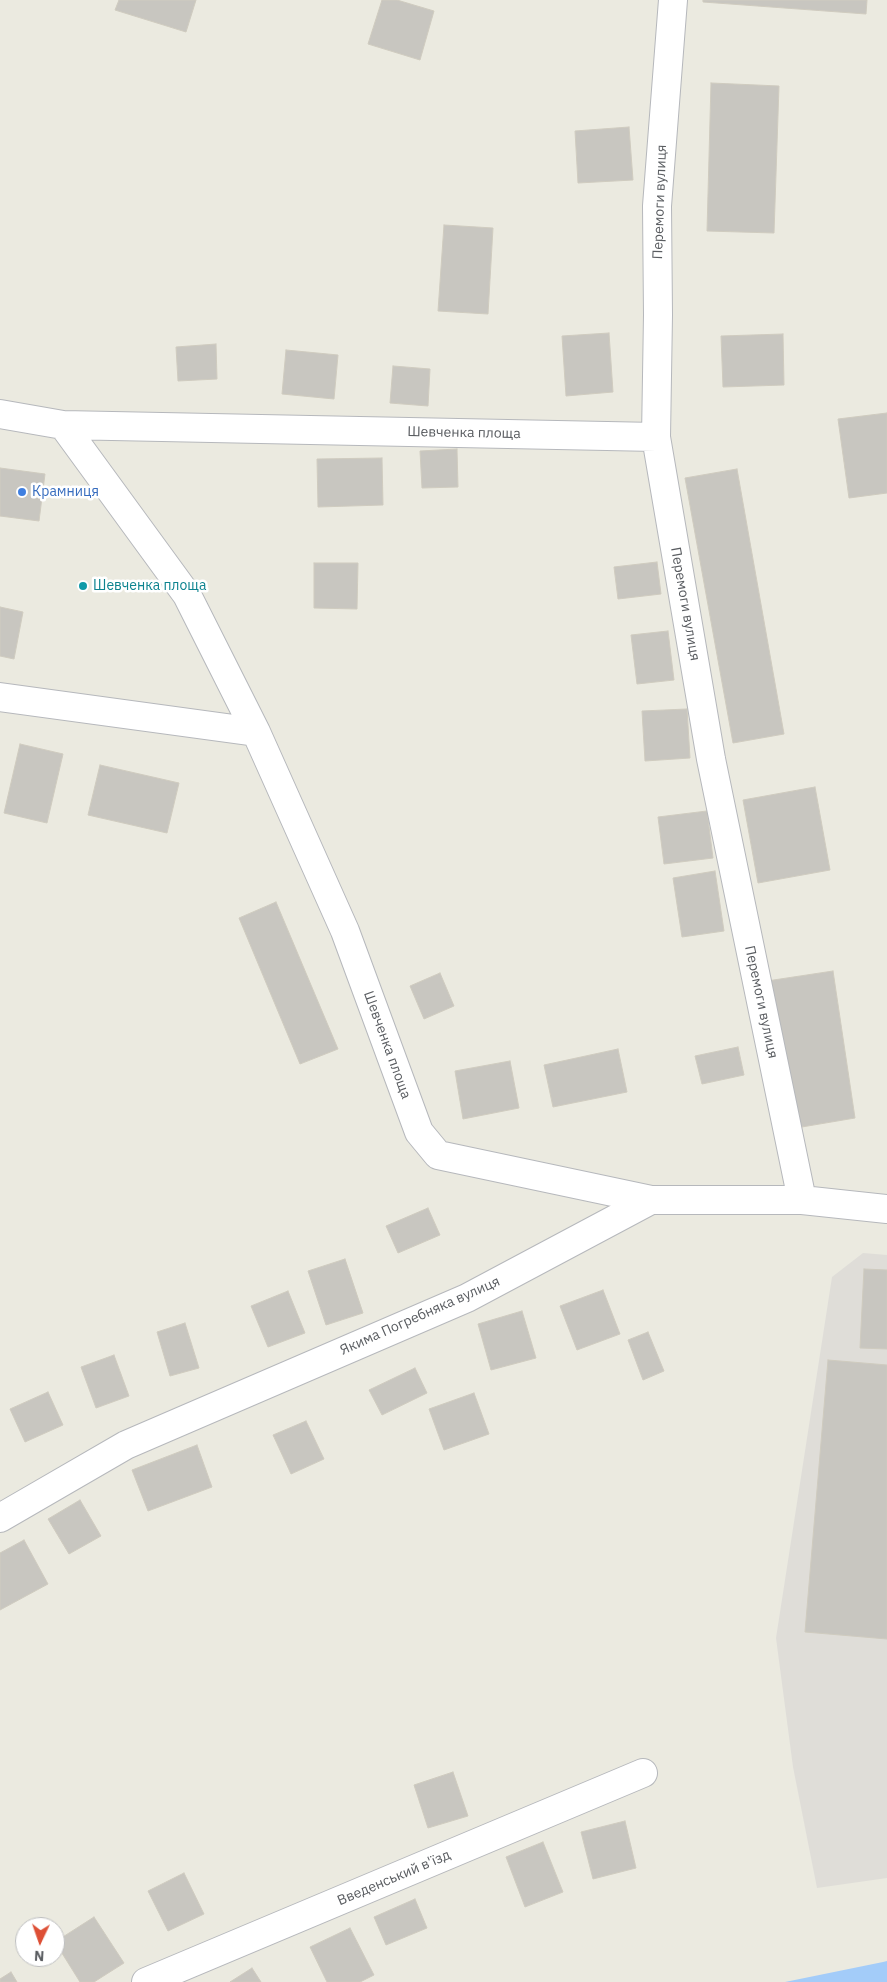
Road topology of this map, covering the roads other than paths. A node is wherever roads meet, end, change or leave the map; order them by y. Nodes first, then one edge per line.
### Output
1 (673, 0) edge
2 (0, 414) edge
3 (63, 425) junction
4 (656, 437) junction
5 (0, 696) edge
6 (256, 732) junction
7 (651, 1200) junction
8 (802, 1200) junction
9 (887, 1209) edge
10 (0, 1518) edge
11 (643, 1773) dead end
12 (146, 1982) edge

1 - 4 street, Перемоги вулиця
2 - 3 street, Шевченка площа
3 - 4 street, Шевченка площа
3 - 6 street, Шевченка площа
4 - 8 street, Перемоги вулиця
5 - 6 street
6 - 7 street, Шевченка площа
7 - 8 street, Якима Погребняка вулиця
7 - 10 street, Якима Погребняка вулиця
8 - 9 street, Якима Погребняка вулиця
11 - 12 street, Введенський в'їзд

